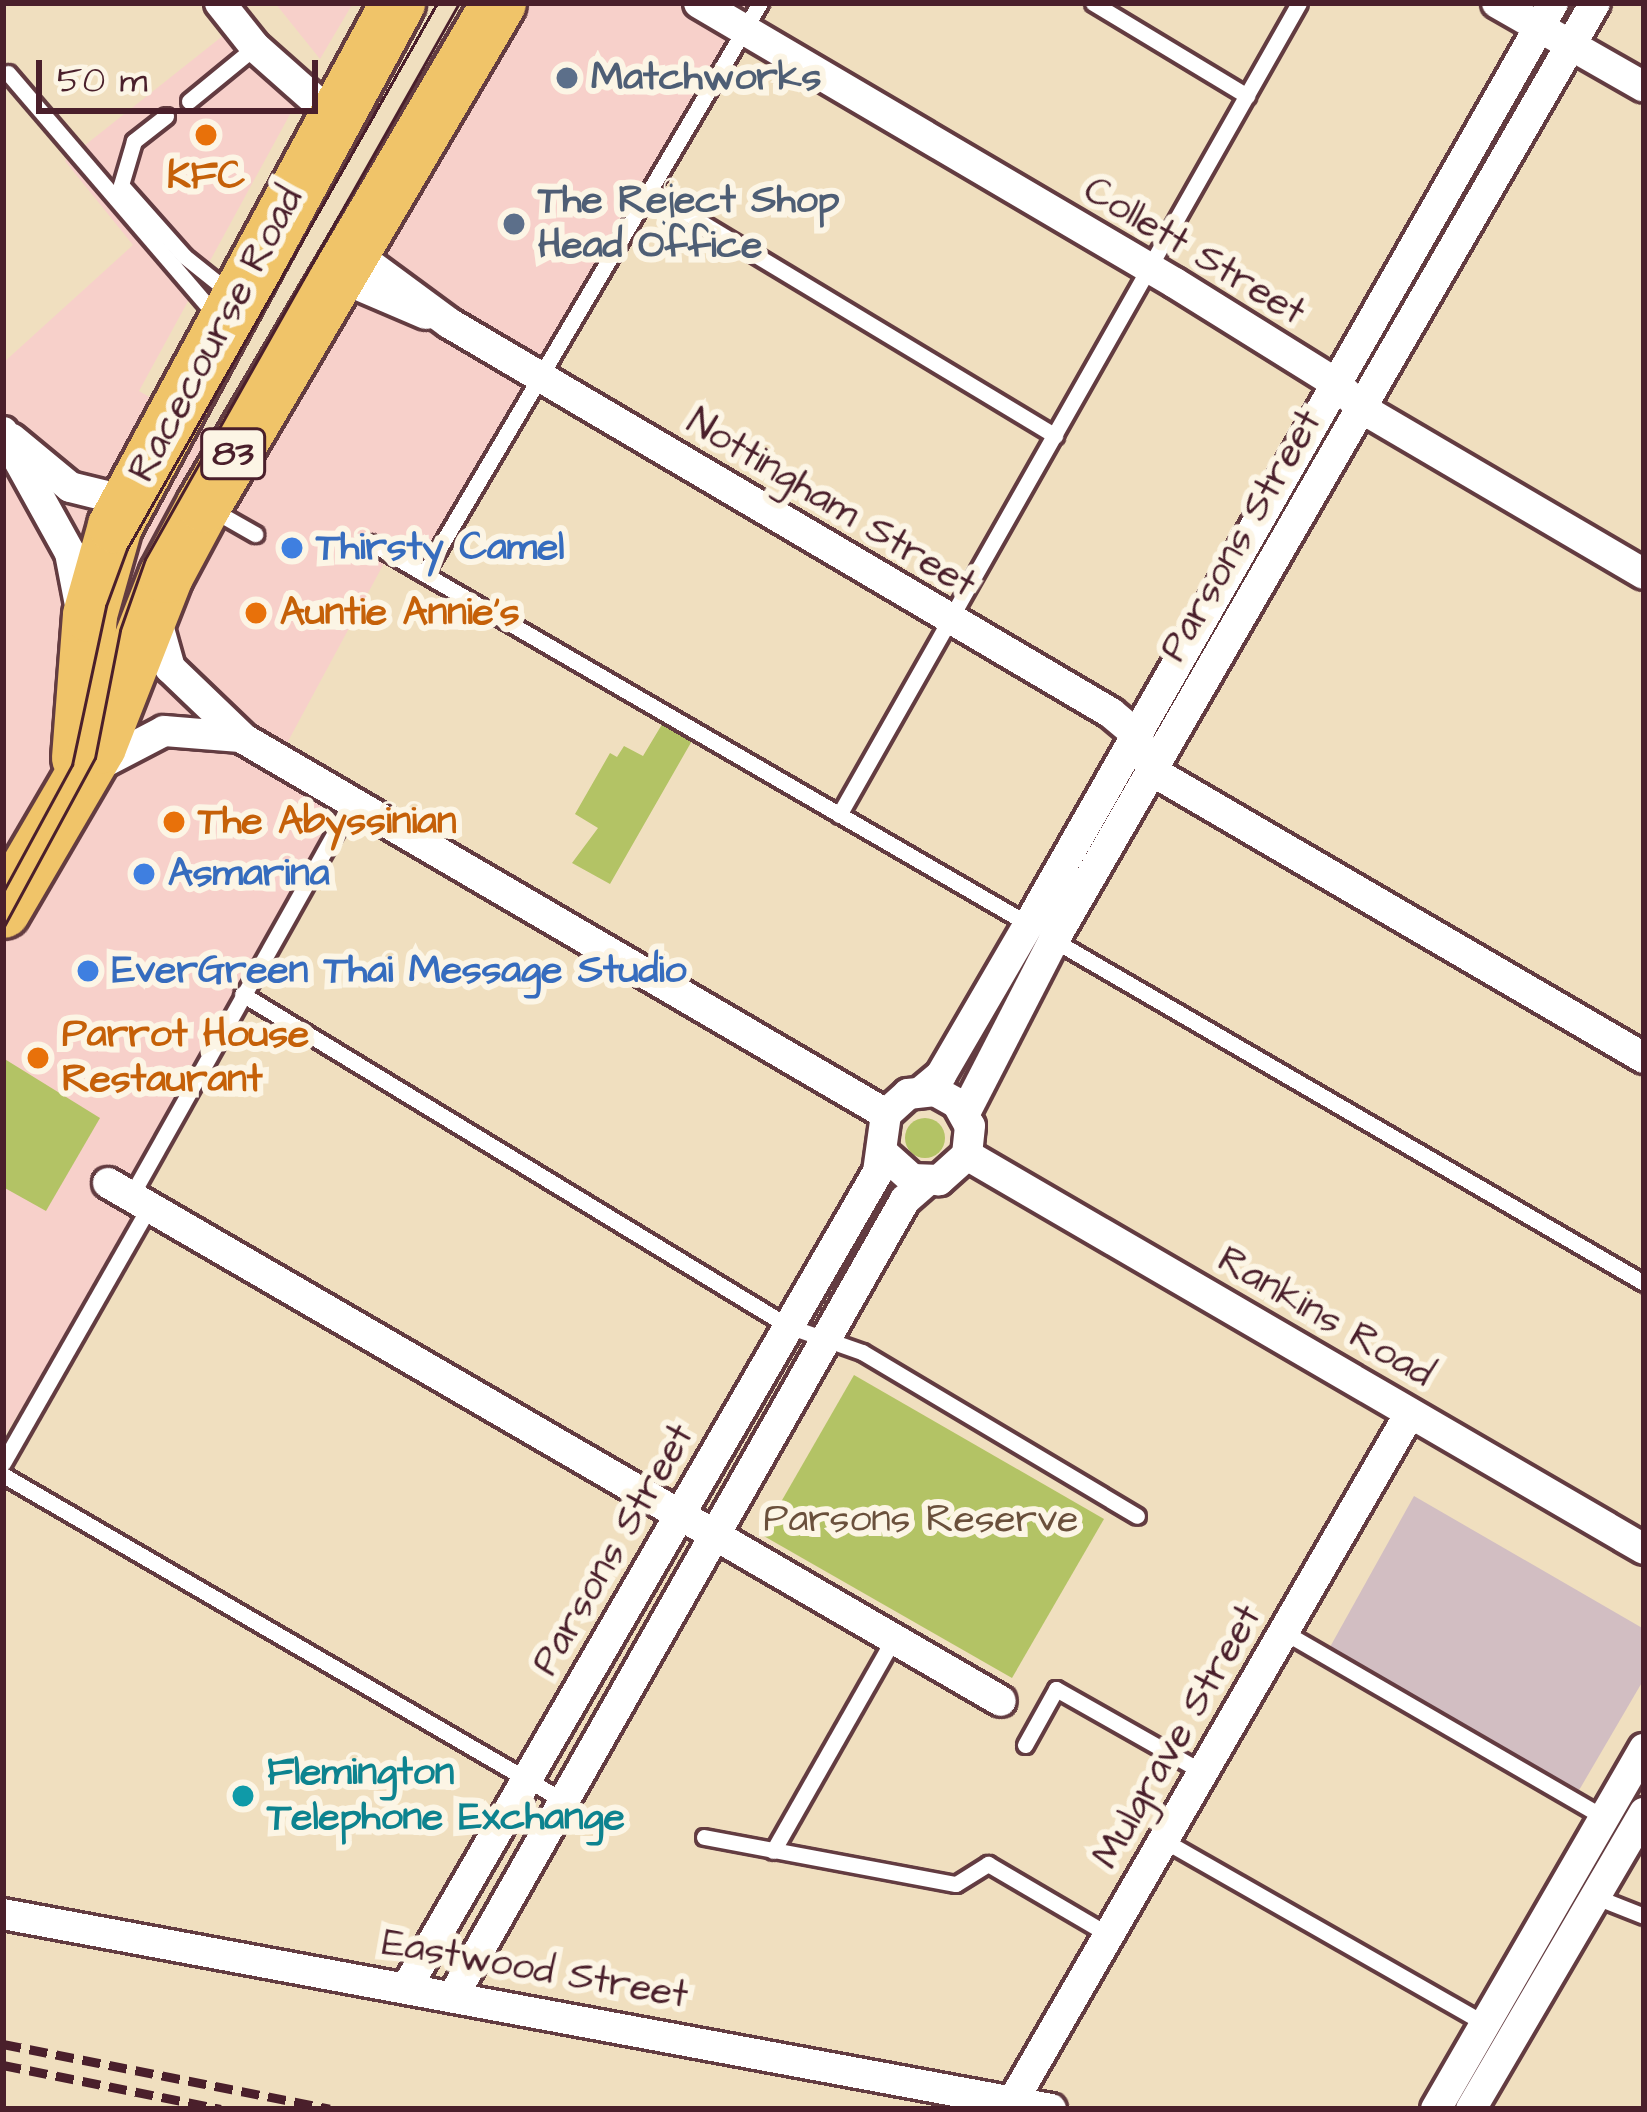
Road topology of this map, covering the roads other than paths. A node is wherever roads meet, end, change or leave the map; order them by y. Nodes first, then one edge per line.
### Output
1 (220, 3) edge
2 (398, 3) edge
3 (499, 3) edge
4 (699, 3) edge
5 (1093, 3) edge
6 (1299, 3) edge
7 (1497, 3) edge
8 (1595, 3) edge
9 (1546, 15) edge
10 (753, 16) edge
11 (1571, 45) junction
12 (254, 47) junction
13 (8, 73) dead end
14 (1644, 87) edge
15 (1247, 96) junction
16 (189, 100) dead end
17 (166, 116) dead end
18 (334, 117) junction
19 (651, 192) junction
20 (343, 262) junction
21 (1149, 268) junction
22 (234, 314) junction
23 (542, 379) junction
24 (1336, 384) junction
25 (1360, 408) junction
26 (1054, 436) junction
27 (10, 449) edge
28 (128, 501) junction
29 (204, 505) junction
30 (255, 534) dead end
31 (371, 543) dead end
32 (424, 574) junction
33 (1644, 574) edge
34 (156, 602) junction
35 (950, 620) junction
36 (84, 670) junction
37 (1136, 734) junction
38 (244, 739) junction
39 (1152, 771) junction
40 (352, 802) junction
41 (839, 815) junction
42 (57, 823) junction
43 (3, 911) edge
44 (1042, 933) junction
45 (242, 994) junction
46 (1644, 1058) edge
47 (922, 1090) junction
48 (965, 1113) junction
49 (886, 1114) junction
50 (883, 1153) junction
51 (967, 1155) junction
52 (926, 1182) junction
53 (129, 1195) junction
54 (1644, 1283) edge
55 (788, 1326) junction
56 (828, 1336) junction
57 (1410, 1413) junction
58 (3, 1463) edge
59 (3, 1475) edge
60 (681, 1513) junction
61 (1137, 1516) dead end
62 (716, 1534) junction
63 (1644, 1549) edge
64 (1284, 1631) junction
65 (895, 1638) junction
66 (1001, 1701) dead end
67 (1024, 1745) dead end
68 (1644, 1749) edge
69 (1203, 1772) junction
70 (527, 1779) junction
71 (564, 1801) junction
72 (1604, 1817) junction
73 (1638, 1824) edge
74 (704, 1837) dead end
75 (1163, 1840) junction
76 (773, 1851) junction
77 (1565, 1885) junction
78 (1596, 1897) junction
79 (3, 1915) edge
80 (1644, 1916) edge
81 (1108, 1935) junction
82 (408, 1985) junction
83 (455, 1994) junction
84 (1485, 2024) junction
85 (1013, 2101) junction
86 (1051, 2109) edge
87 (1436, 2109) edge
88 (1471, 2109) edge

1 - 12 street
2 - 18 highway, Racecourse Road / 83
3 - 20 highway, Racecourse Road / 83
4 - 10 street, Collett Street
5 - 15 lane
6 - 15 lane
7 - 9 street
8 - 11 street, Parsons Street
9 - 11 street
9 - 24 street, Parsons Street
10 - 19 lane
10 - 21 street, Collett Street
11 - 14 street
11 - 25 street, Parsons Street
12 - 16 lane
12 - 18 street
13 - 22 lane
15 - 21 lane
17 - 22 lane
18 - 22 highway, Racecourse Road / 83
19 - 23 lane
19 - 26 lane
20 - 23 street, Nottingham Street
20 - 29 highway, Racecourse Road / 83
21 - 24 street, Collett Street
21 - 26 lane
22 - 28 highway, Racecourse Road / 83
23 - 32 lane
23 - 35 street, Nottingham Street
24 - 25 street, Collett Street
24 - 37 street, Parsons Street
25 - 33 street, Collett Street
25 - 39 street, Parsons Street
26 - 35 lane
27 - 28 street
27 - 36 street
28 - 36 highway, Racecourse Road / 83
29 - 30 lane
29 - 34 highway, Racecourse Road / 83
31 - 32 lane
32 - 41 lane
34 - 38 street
34 - 42 highway, Racecourse Road / 83
35 - 37 street, Nottingham Street
35 - 41 lane
36 - 42 highway, Racecourse Road / 83
37 - 39 street
37 - 44 street, Parsons Street
38 - 40 street
38 - 42 street
39 - 44 street, Parsons Street
39 - 46 street
40 - 45 lane
40 - 49 street
41 - 44 lane
42 - 43 highway, Racecourse Road / 83
44 - 47 street, Parsons Street
44 - 48 street, Parsons Street
44 - 54 lane
45 - 53 lane
45 - 55 lane
47 - 48 street
47 - 49 street
48 - 51 street
49 - 50 street
50 - 52 street
50 - 55 street, Parsons Street
51 - 52 street
51 - 57 street, Rankins Road
52 - 56 street, Parsons Street
53 - 58 lane
53 - 60 street
55 - 56 lane
55 - 60 street, Parsons Street
56 - 61 lane
56 - 62 street, Parsons Street
57 - 63 street, Rankins Road
57 - 64 street, Mulgrave Street
59 - 70 lane
60 - 62 street
60 - 70 street, Parsons Street
62 - 65 street
62 - 71 street, Parsons Street
64 - 69 street, Mulgrave Street
64 - 72 lane
65 - 66 street
65 - 76 lane
67 - 69 lane
68 - 72 street
69 - 75 street, Mulgrave Street
70 - 71 lane
70 - 82 street, Parsons Street
71 - 83 street, Parsons Street
72 - 73 lane
72 - 77 street
73 - 78 street
74 - 76 lane
75 - 81 street, Mulgrave Street
75 - 84 lane
76 - 81 lane
77 - 78 lane
77 - 84 street
78 - 80 lane
78 - 88 street
79 - 82 street, Eastwood Street
81 - 85 street, Mulgrave Street
82 - 83 street, Eastwood Street
83 - 85 street, Eastwood Street
84 - 87 street
85 - 86 street, Eastwood Street

